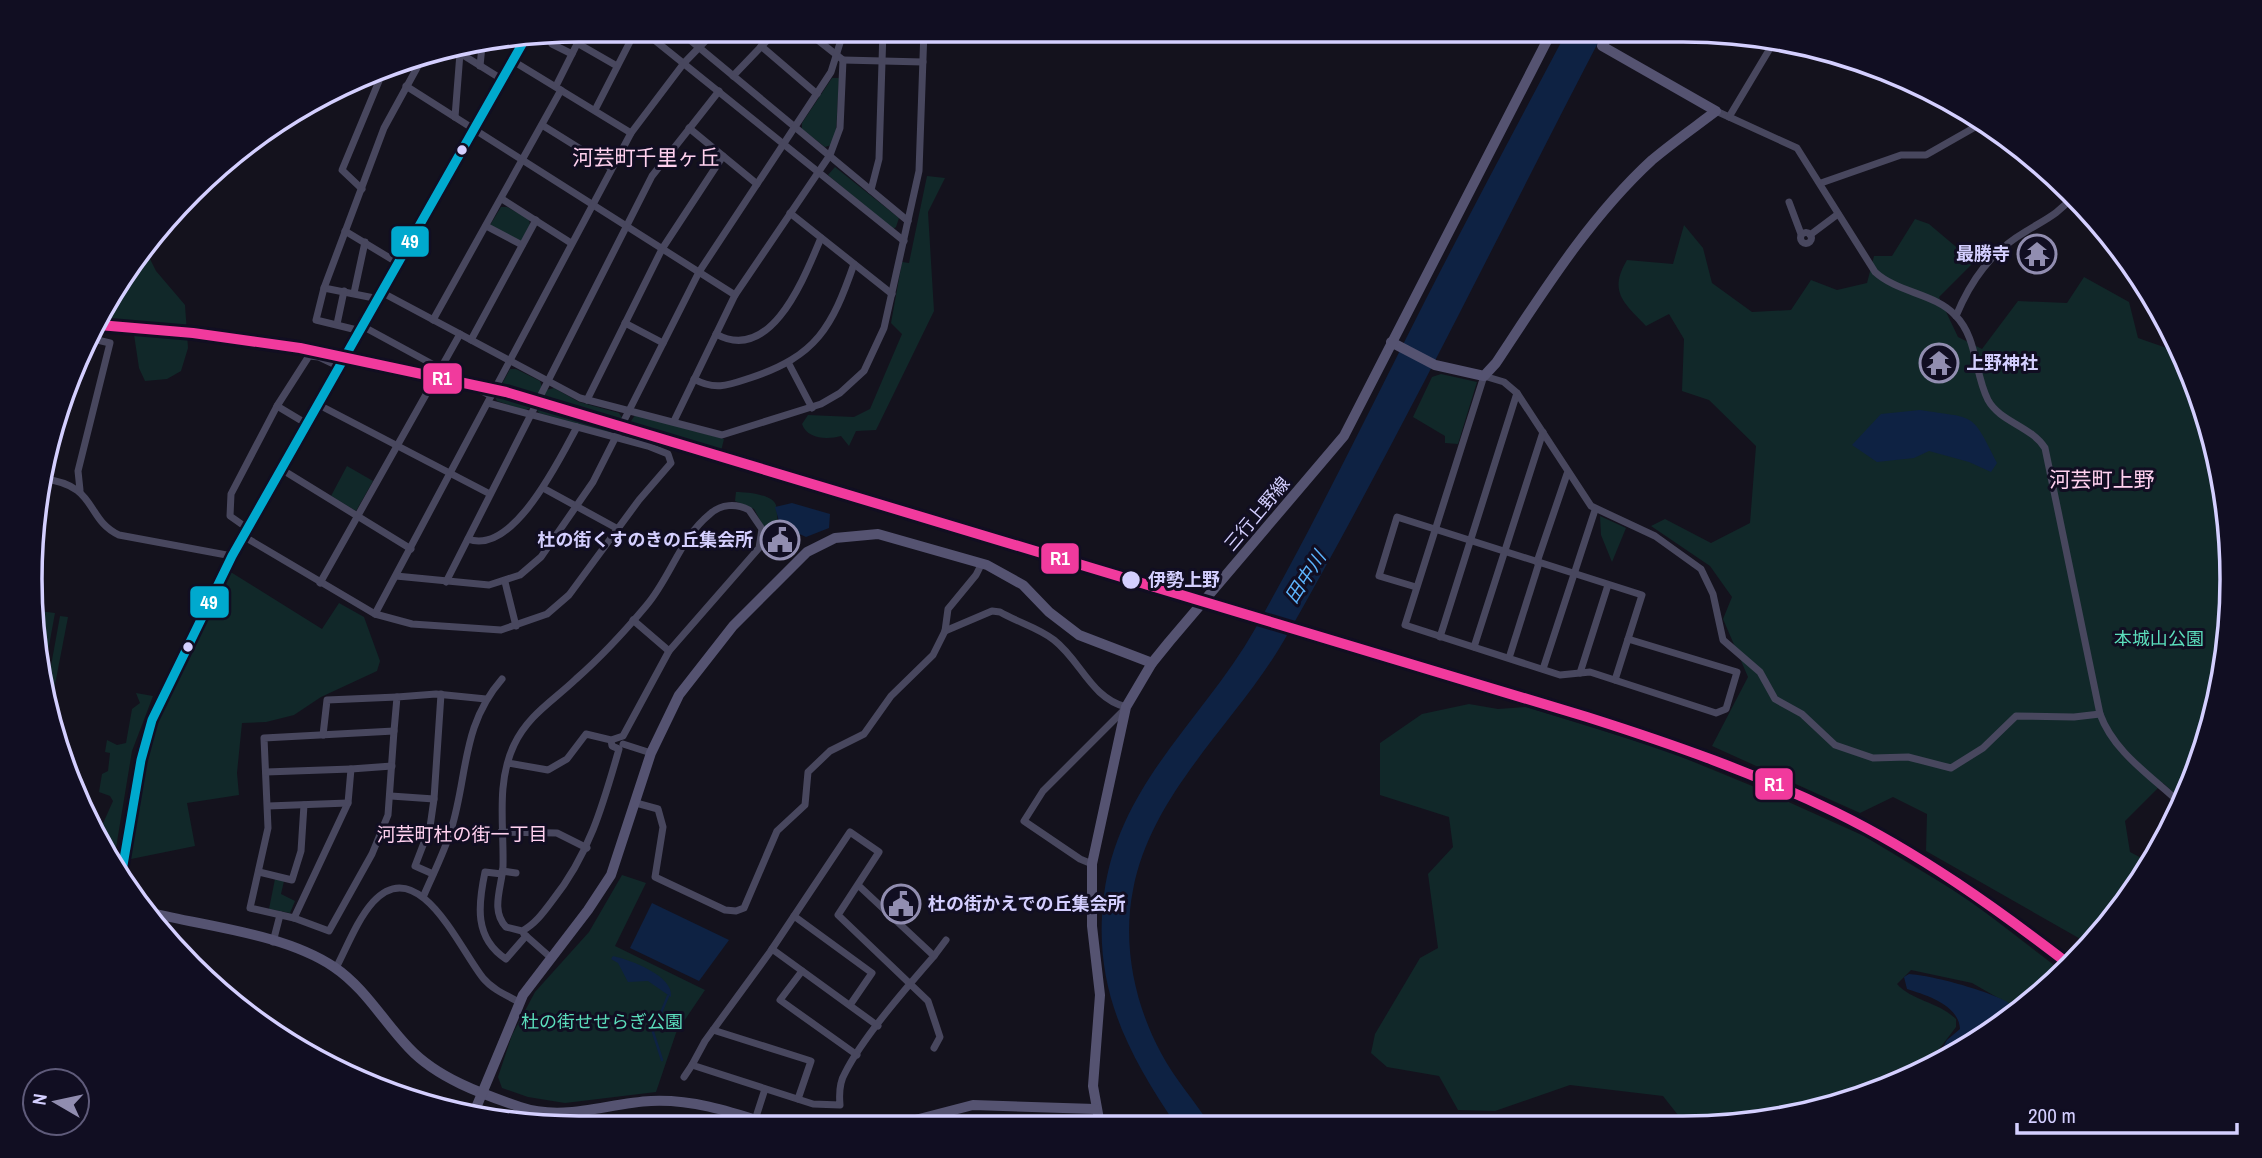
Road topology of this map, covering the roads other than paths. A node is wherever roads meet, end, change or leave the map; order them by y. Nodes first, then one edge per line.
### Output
1 (630, 42) edge
2 (657, 42) edge
3 (693, 42) edge
4 (704, 42) edge
5 (765, 42) edge
6 (820, 42) edge
7 (842, 42) edge
8 (883, 42) edge
9 (924, 42) edge
10 (1546, 42) edge
11 (1604, 42) edge
12 (553, 43) edge
13 (577, 43) joint
14 (521, 46) edge
15 (761, 46) junction
16 (699, 47) junction
17 (1768, 49) edge
18 (482, 51) edge
19 (572, 54) junction
20 (462, 55) edge
21 (458, 56) edge
22 (840, 58) junction
23 (513, 61) junction
24 (882, 61) junction
25 (923, 62) junction
26 (684, 63) junction
27 (480, 66) junction
28 (617, 66) junction
29 (417, 67) edge
30 (733, 76) junction
31 (503, 80) junction
32 (379, 81) edge
33 (406, 86) junction
34 (559, 88) junction
35 (719, 90) junction
36 (817, 94) junction
37 (595, 110) junction
38 (1716, 111) junction
39 (455, 117) junction
40 (1729, 117) junction
41 (542, 125) junction
42 (795, 127) junction
43 (689, 128) junction
44 (1973, 128) edge
45 (475, 130) junction
46 (631, 133) junction
47 (784, 143) junction
48 (830, 155) junction
49 (723, 156) junction
50 (523, 161) junction
51 (611, 168) junction
52 (818, 171) junction
53 (1821, 183) junction
54 (757, 184) junction
55 (362, 189) junction
56 (872, 190) junction
57 (502, 199) junction
58 (1789, 202) dead end
59 (2067, 203) edge
60 (591, 205) junction
61 (790, 213) junction
62 (1838, 214) junction
63 (536, 220) junction
64 (908, 221) junction
65 (486, 226) junction
66 (627, 227) junction
67 (345, 231) junction
68 (821, 238) junction
69 (904, 241) junction
70 (365, 242) junction
71 (571, 243) junction
72 (522, 245) junction
73 (662, 249) junction
74 (398, 262) junction
75 (854, 264) junction
76 (699, 272) junction
77 (324, 288) junction
78 (344, 291) junction
79 (355, 293) junction
80 (892, 294) junction
81 (735, 295) junction
82 (381, 296) junction
83 (1956, 316) junction
84 (433, 320) junction
85 (625, 323) junction
86 (337, 324) junction
87 (362, 329) junction
88 (460, 334) junction
89 (716, 334) junction
90 (98, 340) edge
91 (471, 340) junction
92 (1394, 343) junction
93 (663, 344) junction
94 (348, 353) junction
95 (362, 360) dead end
96 (509, 361) junction
97 (789, 363) junction
98 (340, 367) junction
99 (440, 370) junction
100 (1484, 376) junction
101 (694, 379) junction
102 (548, 381) junction
103 (1517, 393) junction
104 (489, 400) junction
105 (587, 400) junction
106 (318, 405) junction
107 (277, 406) junction
108 (812, 408) junction
109 (630, 411) junction
110 (531, 414) junction
111 (674, 421) junction
112 (307, 424) junction
113 (577, 427) junction
114 (1543, 432) junction
115 (616, 437) junction
116 (399, 447) junction
117 (281, 469) junction
118 (450, 473) junction
119 (1567, 474) junction
120 (51, 480) edge
121 (543, 488) junction
122 (80, 490) junction
123 (490, 494) junction
124 (577, 507) junction
125 (1595, 510) junction
126 (359, 517) junction
127 (618, 529) junction
128 (1434, 529) junction
129 (245, 532) junction
130 (468, 539) junction
131 (1470, 541) junction
132 (411, 549) junction
133 (1505, 552) junction
134 (232, 556) junction
135 (982, 563) junction
136 (1538, 563) junction
137 (1574, 575) junction
138 (396, 576) junction
139 (446, 582) junction
140 (505, 582) junction
141 (320, 583) junction
142 (1608, 585) junction
143 (1416, 587) junction
144 (375, 614) junction
145 (633, 620) junction
146 (516, 626) junction
147 (945, 631) junction
148 (1440, 637) junction
149 (1628, 639) junction
150 (1474, 647) junction
151 (669, 651) junction
152 (1509, 658) junction
153 (1152, 663) junction
154 (1543, 669) junction
155 (1580, 673) junction
156 (502, 679) dead end
157 (1615, 680) junction
158 (441, 694) junction
159 (397, 696) junction
160 (486, 699) junction
161 (1126, 707) junction
162 (2100, 714) junction
163 (394, 731) junction
164 (324, 735) junction
165 (611, 740) junction
166 (621, 743) junction
167 (651, 753) junction
168 (508, 763) junction
169 (392, 766) junction
170 (351, 769) junction
171 (266, 772) junction
172 (391, 796) junction
173 (2174, 797) edge
174 (434, 799) junction
175 (348, 803) junction
176 (636, 803) junction
177 (304, 805) junction
178 (268, 806) junction
179 (501, 832) junction
180 (587, 848) junction
181 (123, 861) edge
182 (1092, 864) junction
183 (259, 873) junction
184 (502, 873) junction
185 (516, 873) dead end
186 (433, 874) junction
187 (858, 885) junction
188 (424, 895) junction
189 (279, 915) junction
190 (794, 916) junction
191 (162, 917) edge
192 (294, 918) junction
193 (524, 933) junction
194 (946, 940) dead end
195 (273, 942) junction
196 (772, 949) junction
197 (934, 956) junction
198 (550, 957) junction
199 (336, 968) junction
200 (802, 971) junction
201 (909, 984) junction
202 (519, 1002) junction
203 (850, 1005) junction
204 (878, 1026) junction
205 (713, 1030) junction
206 (934, 1048) dead end
207 (857, 1055) junction
208 (692, 1065) junction
209 (684, 1077) dead end
210 (765, 1089) junction
211 (482, 1091) junction
212 (798, 1100) junction
213 (476, 1106) edge
214 (1095, 1109) junction
215 (736, 1116) edge
216 (756, 1116) edge
217 (938, 1116) edge
218 (1097, 1116) edge

1 - 28 street
2 - 26 street
3 - 16 street
4 - 16 street
5 - 15 street
6 - 22 street
7 - 22 street
8 - 24 street
9 - 25 street
10 - 92 street, 三行上野線
11 - 38 street
12 - 19 street
13 - 19 street
13 - 28 street
14 - 23 street
15 - 30 street
15 - 36 street
16 - 26 street
16 - 30 street
17 - 40 street
18 - 27 street
19 - 34 street
20 - 27 street
21 - 39 street
22 - 24 street
22 - 36 street
22 - 48 street
23 - 31 street
23 - 34 street
24 - 25 street
24 - 56 street
25 - 64 street
26 - 35 street
26 - 46 street
27 - 31 street
28 - 37 street
29 - 33 street
30 - 42 street
31 - 45 street
32 - 55 street
33 - 39 street
33 - 55 street
34 - 37 street
34 - 41 street
35 - 43 street
35 - 47 street
36 - 42 street
37 - 46 street
38 - 40 street
38 - 100 street
39 - 45 street
40 - 53 street
41 - 50 street
41 - 51 street
42 - 47 street
42 - 48 street
43 - 49 street
43 - 66 street
44 - 53 street
45 - 50 street
45 - 74 street
46 - 51 street
47 - 52 street
47 - 54 street
48 - 52 street
48 - 56 street
49 - 54 street
49 - 73 street
50 - 57 street
50 - 60 street
51 - 60 street
52 - 61 street
52 - 69 street
53 - 62 street
54 - 76 street
55 - 67 street
56 - 64 street
57 - 63 street
57 - 65 street
58 - 62 street
59 - 83 street
60 - 66 street
60 - 71 street
61 - 68 street
61 - 81 street
62 - 83 street
63 - 71 street
63 - 72 street
64 - 69 street
65 - 72 street
65 - 84 street
66 - 73 street
66 - 102 street
67 - 70 street
67 - 77 street
68 - 75 street
68 - 89 street
69 - 80 street
70 - 74 street
70 - 79 street
71 - 96 street
72 - 91 street
73 - 76 street
73 - 85 street
74 - 82 street
75 - 80 street
75 - 97 street
76 - 81 street
76 - 93 street
77 - 78 street
77 - 86 street
78 - 79 street
78 - 86 street
79 - 82 street
80 - 108 street
81 - 89 street
82 - 84 street
82 - 87 street
83 - 162 street
84 - 88 street
85 - 93 street
85 - 105 street
86 - 87 street
87 - 94 street
87 - 99 street
88 - 91 street
88 - 99 street
89 - 101 street
90 - 122 street
91 - 96 street
92 - 100 street
92 - 153 street, 三行上野線
93 - 109 street
94 - 95 street
94 - 98 street
96 - 102 street
96 - 104 street
97 - 101 street
97 - 108 street
98 - 106 street
98 - 107 street
99 - 104 street
99 - 116 street
100 - 103 street
100 - 128 street
101 - 111 street
102 - 105 street
102 - 110 street
103 - 114 street
103 - 131 street
104 - 110 street
104 - 118 street
105 - 109 street
106 - 112 street
106 - 116 street
107 - 112 street
107 - 129 street
108 - 111 street
109 - 111 street
109 - 115 street
110 - 113 street
110 - 123 street
112 - 117 street
113 - 115 street
113 - 121 street
114 - 119 street
114 - 133 street
115 - 124 street
115 - 127 street
116 - 118 street
116 - 126 street
117 - 126 street
117 - 129 street
118 - 123 street
118 - 132 street
119 - 125 street
119 - 136 street
120 - 122 street
121 - 124 street
121 - 130 street
122 - 134 street
123 - 130 street
124 - 127 street
124 - 140 street
125 - 137 street
125 - 162 street
126 - 132 street
126 - 141 street
127 - 146 street
128 - 131 street
128 - 143 street
128 - 143 street
129 - 134 street
129 - 141 street
130 - 139 street
131 - 133 street
131 - 148 street
132 - 138 street
133 - 136 street
133 - 150 street
134 - 181 street
135 - 147 street
135 - 153 street
135 - 167 street
136 - 137 street
136 - 152 street
137 - 142 street
137 - 154 street
138 - 139 street
138 - 144 street
139 - 140 street
140 - 146 street
141 - 144 street
142 - 149 street
142 - 155 street
143 - 148 street
144 - 146 street
145 - 151 street
145 - 151 street
145 - 168 street
147 - 161 street
147 - 176 street
148 - 150 street
149 - 157 street
149 - 157 street
150 - 152 street
151 - 166 street
152 - 154 street
153 - 161 street, 三行上野線
154 - 155 street
155 - 157 street
156 - 160 street
158 - 159 street
158 - 160 street
158 - 174 street
159 - 163 street
159 - 164 street
160 - 186 street
161 - 182 street, 三行上野線
161 - 182 street
162 - 173 street
163 - 164 street
163 - 169 street
164 - 171 street
165 - 166 street
165 - 166 street
165 - 168 street
166 - 167 street
166 - 180 street
167 - 176 street
168 - 179 street
169 - 170 street
169 - 172 street
170 - 171 street
170 - 175 street
171 - 178 street
172 - 174 street
172 - 192 street
174 - 186 street
175 - 177 street
175 - 192 street
176 - 198 street
177 - 178 street
177 - 183 street
178 - 183 street
179 - 180 street
179 - 184 street
180 - 193 street
182 - 214 street, 三行上野線
183 - 189 street
184 - 185 street
184 - 193 street
184 - 193 street
186 - 188 street
187 - 190 street
187 - 197 street
187 - 201 street
188 - 199 street
188 - 202 street
189 - 192 street
189 - 195 street
190 - 196 street
190 - 203 street
191 - 195 street
193 - 198 street
194 - 197 street
195 - 199 street
196 - 200 street
196 - 205 street
197 - 201 street
198 - 202 street
199 - 211 street
200 - 203 street
200 - 207 street
201 - 204 street
201 - 206 street
202 - 211 street
203 - 204 street
204 - 207 street
205 - 208 street
205 - 212 street
207 - 212 street
208 - 209 street
208 - 210 street
210 - 212 street
210 - 216 street
211 - 213 street
211 - 215 street
214 - 217 street
214 - 218 street, 三行上野線

